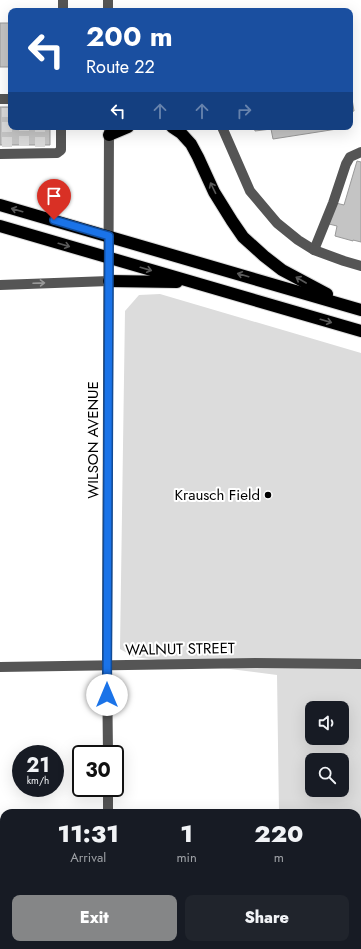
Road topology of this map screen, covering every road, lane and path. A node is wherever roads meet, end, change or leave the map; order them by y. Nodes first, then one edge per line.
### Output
1 (61, 130) edge
2 (176, 130) edge
3 (223, 130) edge
4 (109, 131) edge
5 (4, 152) edge
6 (361, 152) edge
7 (0, 205) edge
8 (0, 226) edge
9 (109, 236) junction
10 (314, 250) junction
11 (109, 258) junction
12 (361, 266) edge
13 (108, 281) junction
14 (194, 283) junction
15 (0, 285) edge
16 (361, 309) edge
17 (361, 331) edge
18 (361, 664) edge
19 (107, 666) junction
20 (0, 667) edge
21 (108, 745) edge
22 (108, 797) edge
23 (108, 809) edge

1 - 5 street
16 -> 2 highway
3 - 10 street
4 - 9 street, WILSON AVENUE
6 - 10 street
9 -> 7 highway
8 -> 11 highway
9 - 11 street, WILSON AVENUE
16 -> 9 highway
10 - 12 street
11 - 13 street, WILSON AVENUE
11 -> 14 highway
13 - 14 highway
15 -> 13 street
13 - 19 street, WILSON AVENUE
14 -> 17 highway
18 - 19 street, WALNUT STREET
19 - 20 street, WALNUT STREET
19 - 21 street, WILSON AVENUE
22 - 23 street

